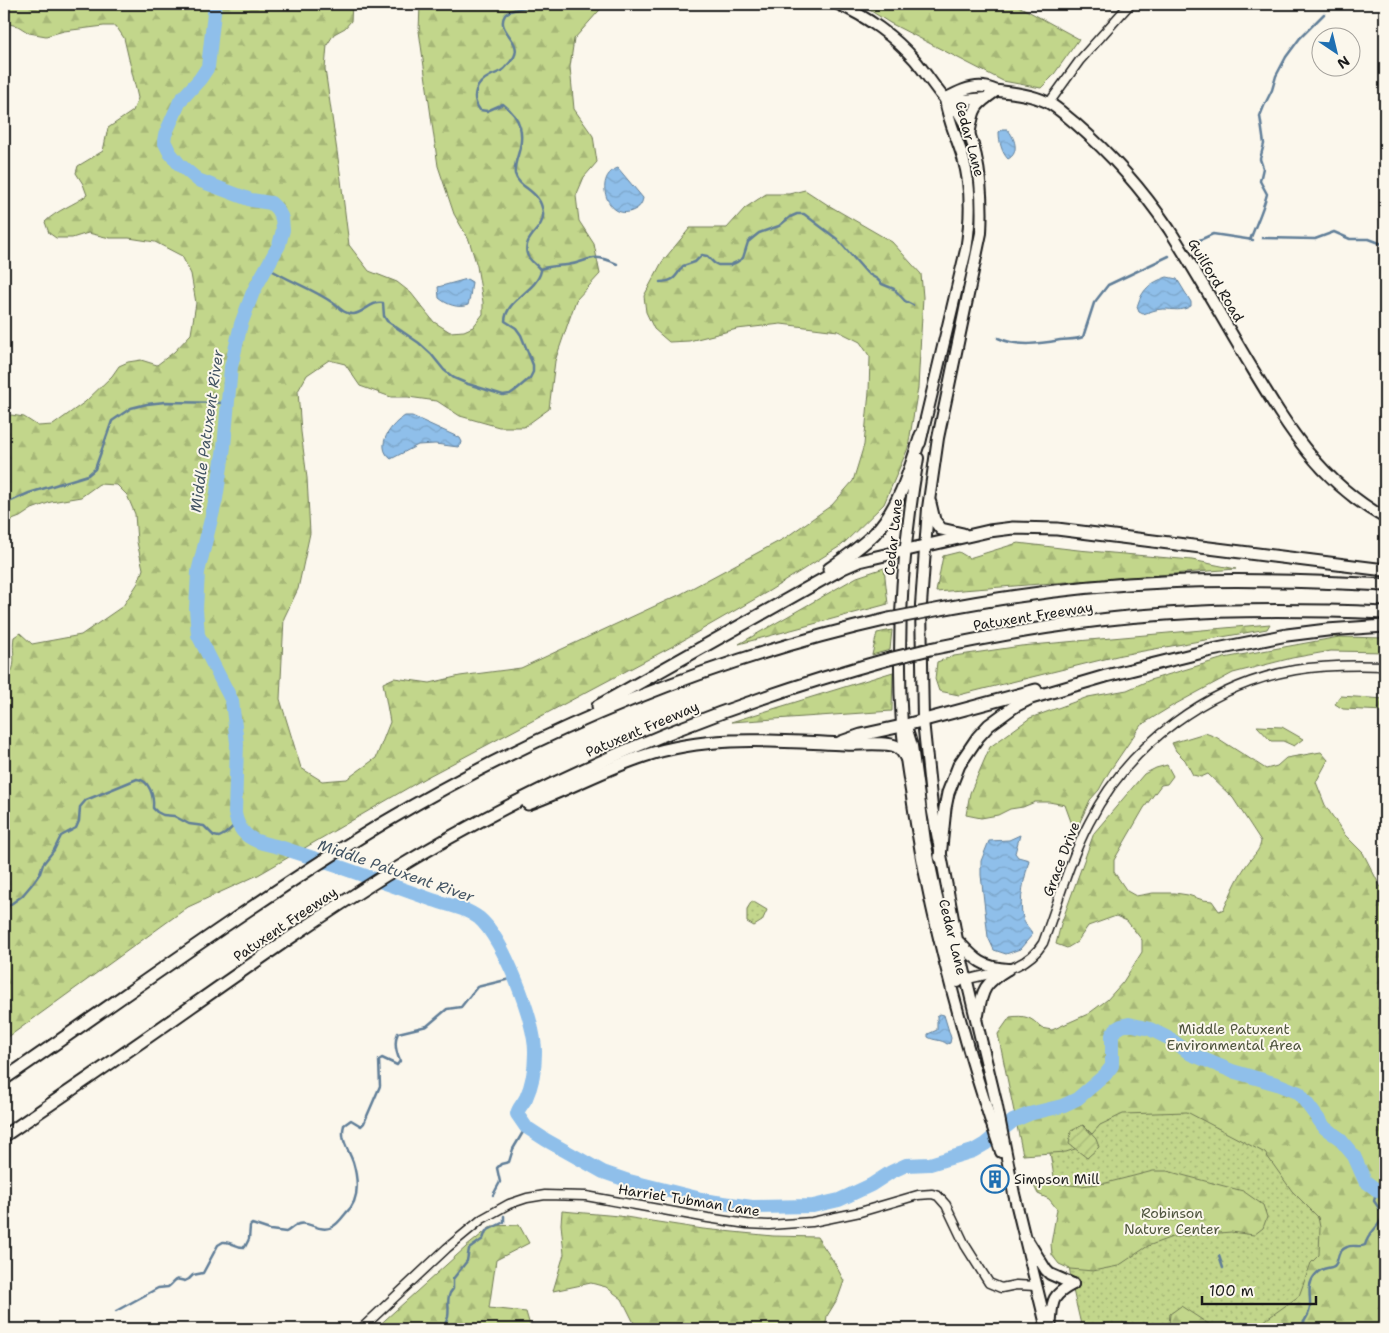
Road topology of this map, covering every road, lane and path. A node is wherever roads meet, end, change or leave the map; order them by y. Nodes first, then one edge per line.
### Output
1 (838, 4) edge
2 (1130, 4) edge
3 (996, 91) junction
4 (987, 98) junction
5 (945, 99) junction
6 (1049, 103) junction
7 (969, 135) junction
8 (921, 435) junction
9 (930, 503) junction
10 (1385, 518) edge
11 (969, 536) junction
12 (925, 546) junction
13 (904, 550) junction
14 (1385, 570) edge
15 (1385, 585) edge
16 (768, 610) junction
17 (1385, 613) edge
18 (1385, 626) edge
19 (1385, 666) edge
20 (1106, 676) junction
21 (923, 720) junction
22 (902, 726) junction
23 (835, 744) junction
24 (906, 758) junction
25 (495, 762) junction
26 (481, 821) junction
27 (940, 857) junction
28 (957, 940) junction
29 (1008, 969) junction
30 (958, 982) junction
31 (977, 1021) junction
32 (4, 1079) edge
33 (4, 1136) edge
34 (1014, 1194) junction
35 (1023, 1232) junction
36 (1036, 1286) junction
37 (362, 1329) edge
38 (1048, 1329) edge

1 - 5 main road
2 - 6 street
3 - 4 main road
3 - 5 main road, Guilford Road
3 - 6 main road, Guilford Road
4 - 5 main road
4 - 7 main road
5 - 7 main road, Cedar Lane
5 - 8 main road, Cedar Lane
6 - 10 main road, Guilford Road
7 - 9 main road, Cedar Lane
8 - 13 main road, Cedar Lane
8 - 16 highway
9 - 11 highway
9 - 12 main road, Cedar Lane
11 - 12 highway
11 - 14 highway
12 - 13 highway
12 - 21 main road, Cedar Lane
13 - 16 highway
13 - 22 main road, Cedar Lane
15 - 25 highway, Patuxent Freeway, bridge
16 - 25 highway
17 - 26 highway, Patuxent Freeway, bridge
18 - 20 highway
19 - 29 street, Grace Drive
20 - 21 highway
20 - 27 highway
21 - 22 highway
21 - 27 main road, Cedar Lane
22 - 23 highway
22 - 24 main road, Cedar Lane
22 - 30 main road
23 - 24 highway
23 - 26 highway
24 - 30 main road, Cedar Lane
25 - 32 highway, Patuxent Freeway
26 - 33 highway, Patuxent Freeway
27 - 28 main road, Cedar Lane
28 - 29 main road
28 - 30 main road, Cedar Lane
29 - 30 street, Grace Drive
29 - 31 main road
30 - 31 main road, Cedar Lane
30 - 34 main road, Cedar Lane
31 - 34 main road, Cedar Lane
34 - 35 main road, Cedar Lane
35 - 36 main road, Cedar Lane
35 - 38 main road
36 - 37 street, Harriet Tubman Lane
36 - 38 main road, Cedar Lane

